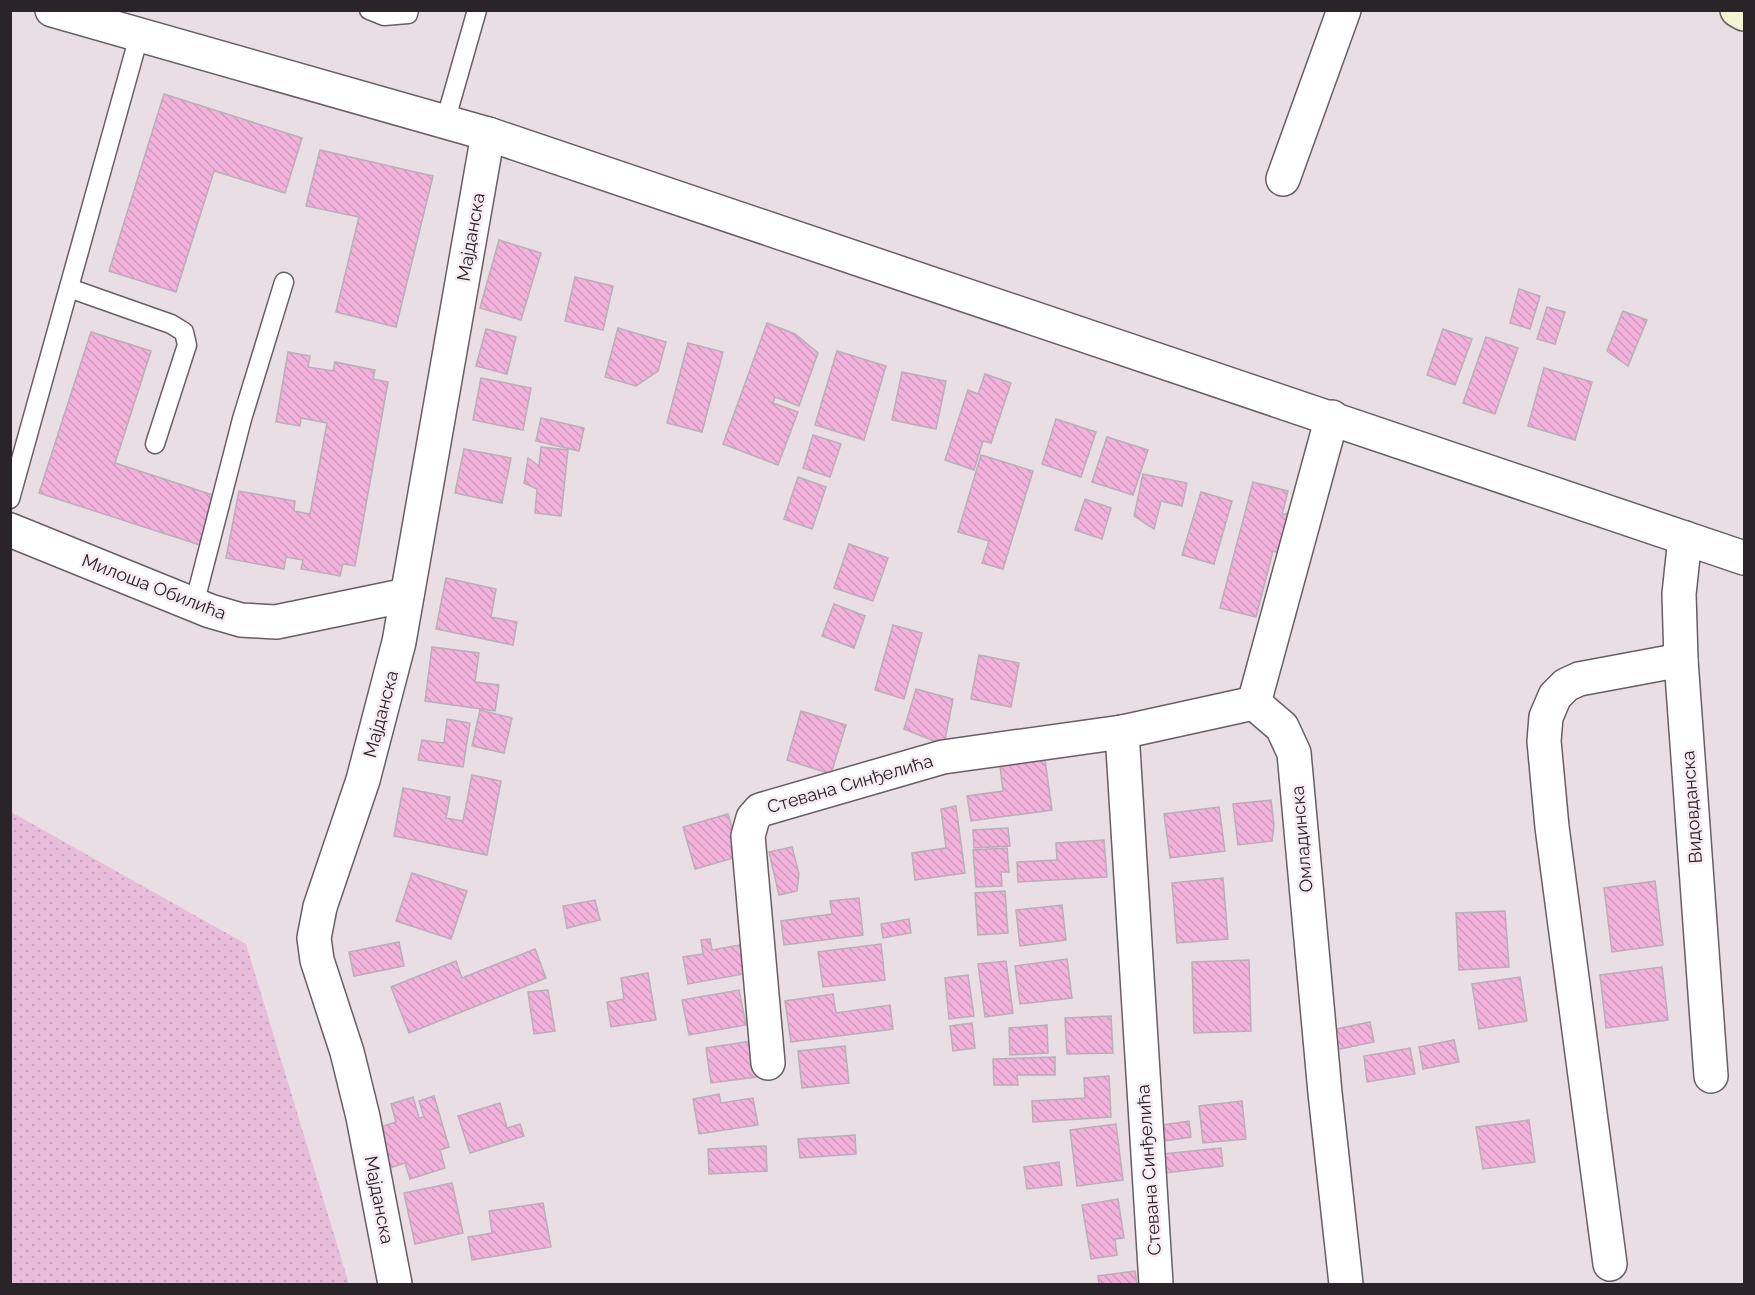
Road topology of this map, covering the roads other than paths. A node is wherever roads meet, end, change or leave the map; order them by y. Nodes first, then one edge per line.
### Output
1 (52, 10) edge
2 (369, 10) edge
3 (409, 10) edge
4 (477, 10) edge
5 (1344, 10) edge
6 (1737, 10) edge
7 (1744, 14) edge
8 (139, 36) junction
9 (445, 122) junction
10 (488, 134) junction
11 (1283, 179) dead end
12 (284, 282) dead end
13 (69, 288) junction
14 (1332, 417) junction
15 (155, 444) dead end
16 (10, 499) edge
17 (10, 530) edge
18 (1685, 538) junction
19 (1744, 558) edge
20 (407, 595) junction
21 (194, 605) junction
22 (1681, 660) junction
23 (1254, 703) junction
24 (1122, 732) junction
25 (768, 1063) dead end
26 (1711, 1076) dead end
27 (1610, 1264) dead end
28 (395, 1284) edge
29 (1156, 1284) edge
30 (1346, 1284) edge

1 - 8 street
2 - 3 lane
4 - 9 lane
5 - 11 street
6 - 7 main road
8 - 9 street
8 - 13 lane
9 - 10 street
10 - 14 street
10 - 20 street, Мајданска
12 - 21 lane
13 - 15 lane
13 - 16 lane
14 - 18 street
14 - 23 street
17 - 21 street, Милоша Обилића
18 - 19 street
18 - 22 street, Видовданска
20 - 21 street, Милоша Обилића
20 - 28 street, Мајданска
22 - 26 street, Видовданска
22 - 27 street
23 - 24 street, Стевана Синђелића
23 - 30 street, Омладинска
24 - 25 street, Стевана Синђелића
24 - 29 street, Стевана Синђелића

